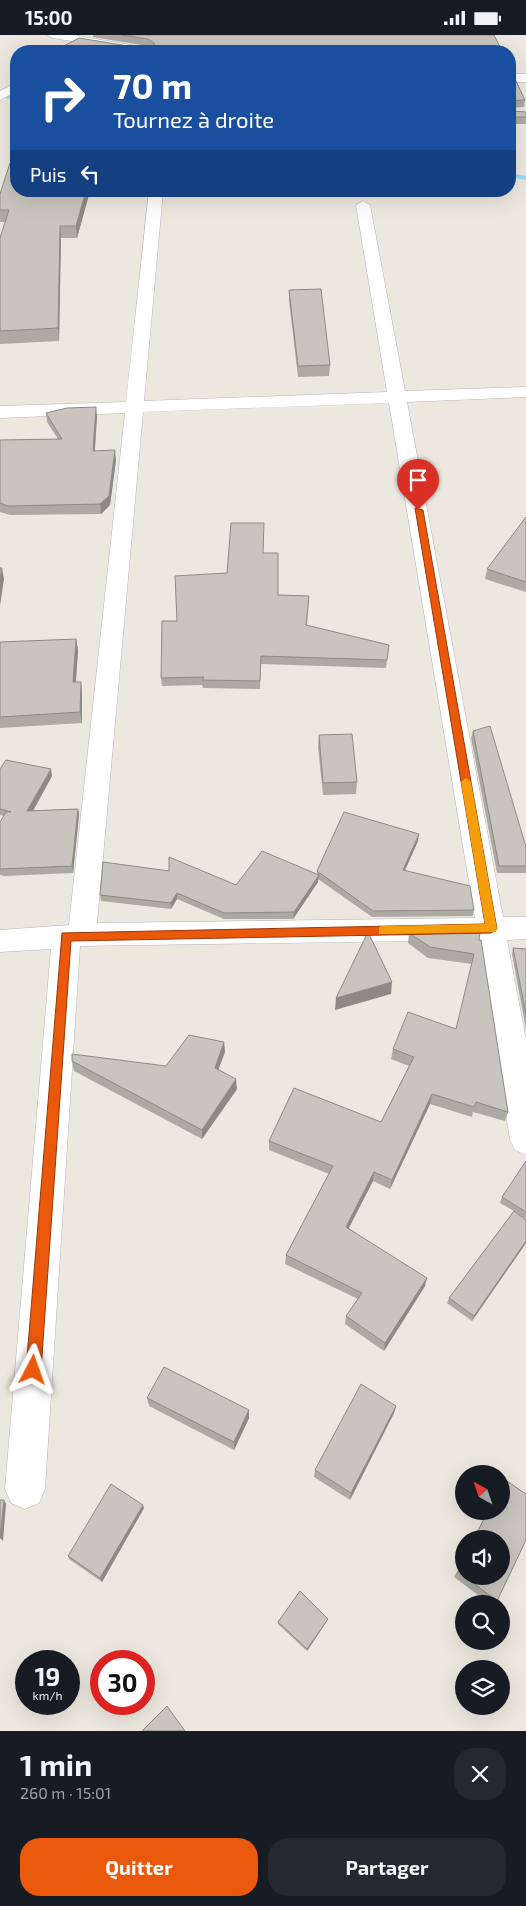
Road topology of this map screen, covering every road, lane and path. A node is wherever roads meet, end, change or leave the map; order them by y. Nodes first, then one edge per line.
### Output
1 (53, 35) edge
2 (151, 39) edge
3 (98, 43) junction
4 (94, 45) edge
5 (112, 45) edge
6 (138, 45) edge
7 (155, 197) edge
8 (363, 205) dead end
9 (526, 392) edge
10 (398, 396) junction
11 (135, 407) junction
12 (0, 412) edge
13 (526, 928) edge
14 (491, 929) junction
15 (74, 936) junction
16 (0, 941) edge
17 (519, 1049) edge
18 (526, 1140) edge
19 (24, 1489) dead end

1 - 3 street
2 - 6 street
3 - 4 street
3 - 5 street
7 - 11 street
8 - 10 street
9 - 10 street
10 - 11 street
10 - 14 street
11 - 12 street
11 - 15 street
13 - 14 street
14 - 15 street
14 - 17 street
15 - 16 street
15 - 19 street
17 - 18 street

